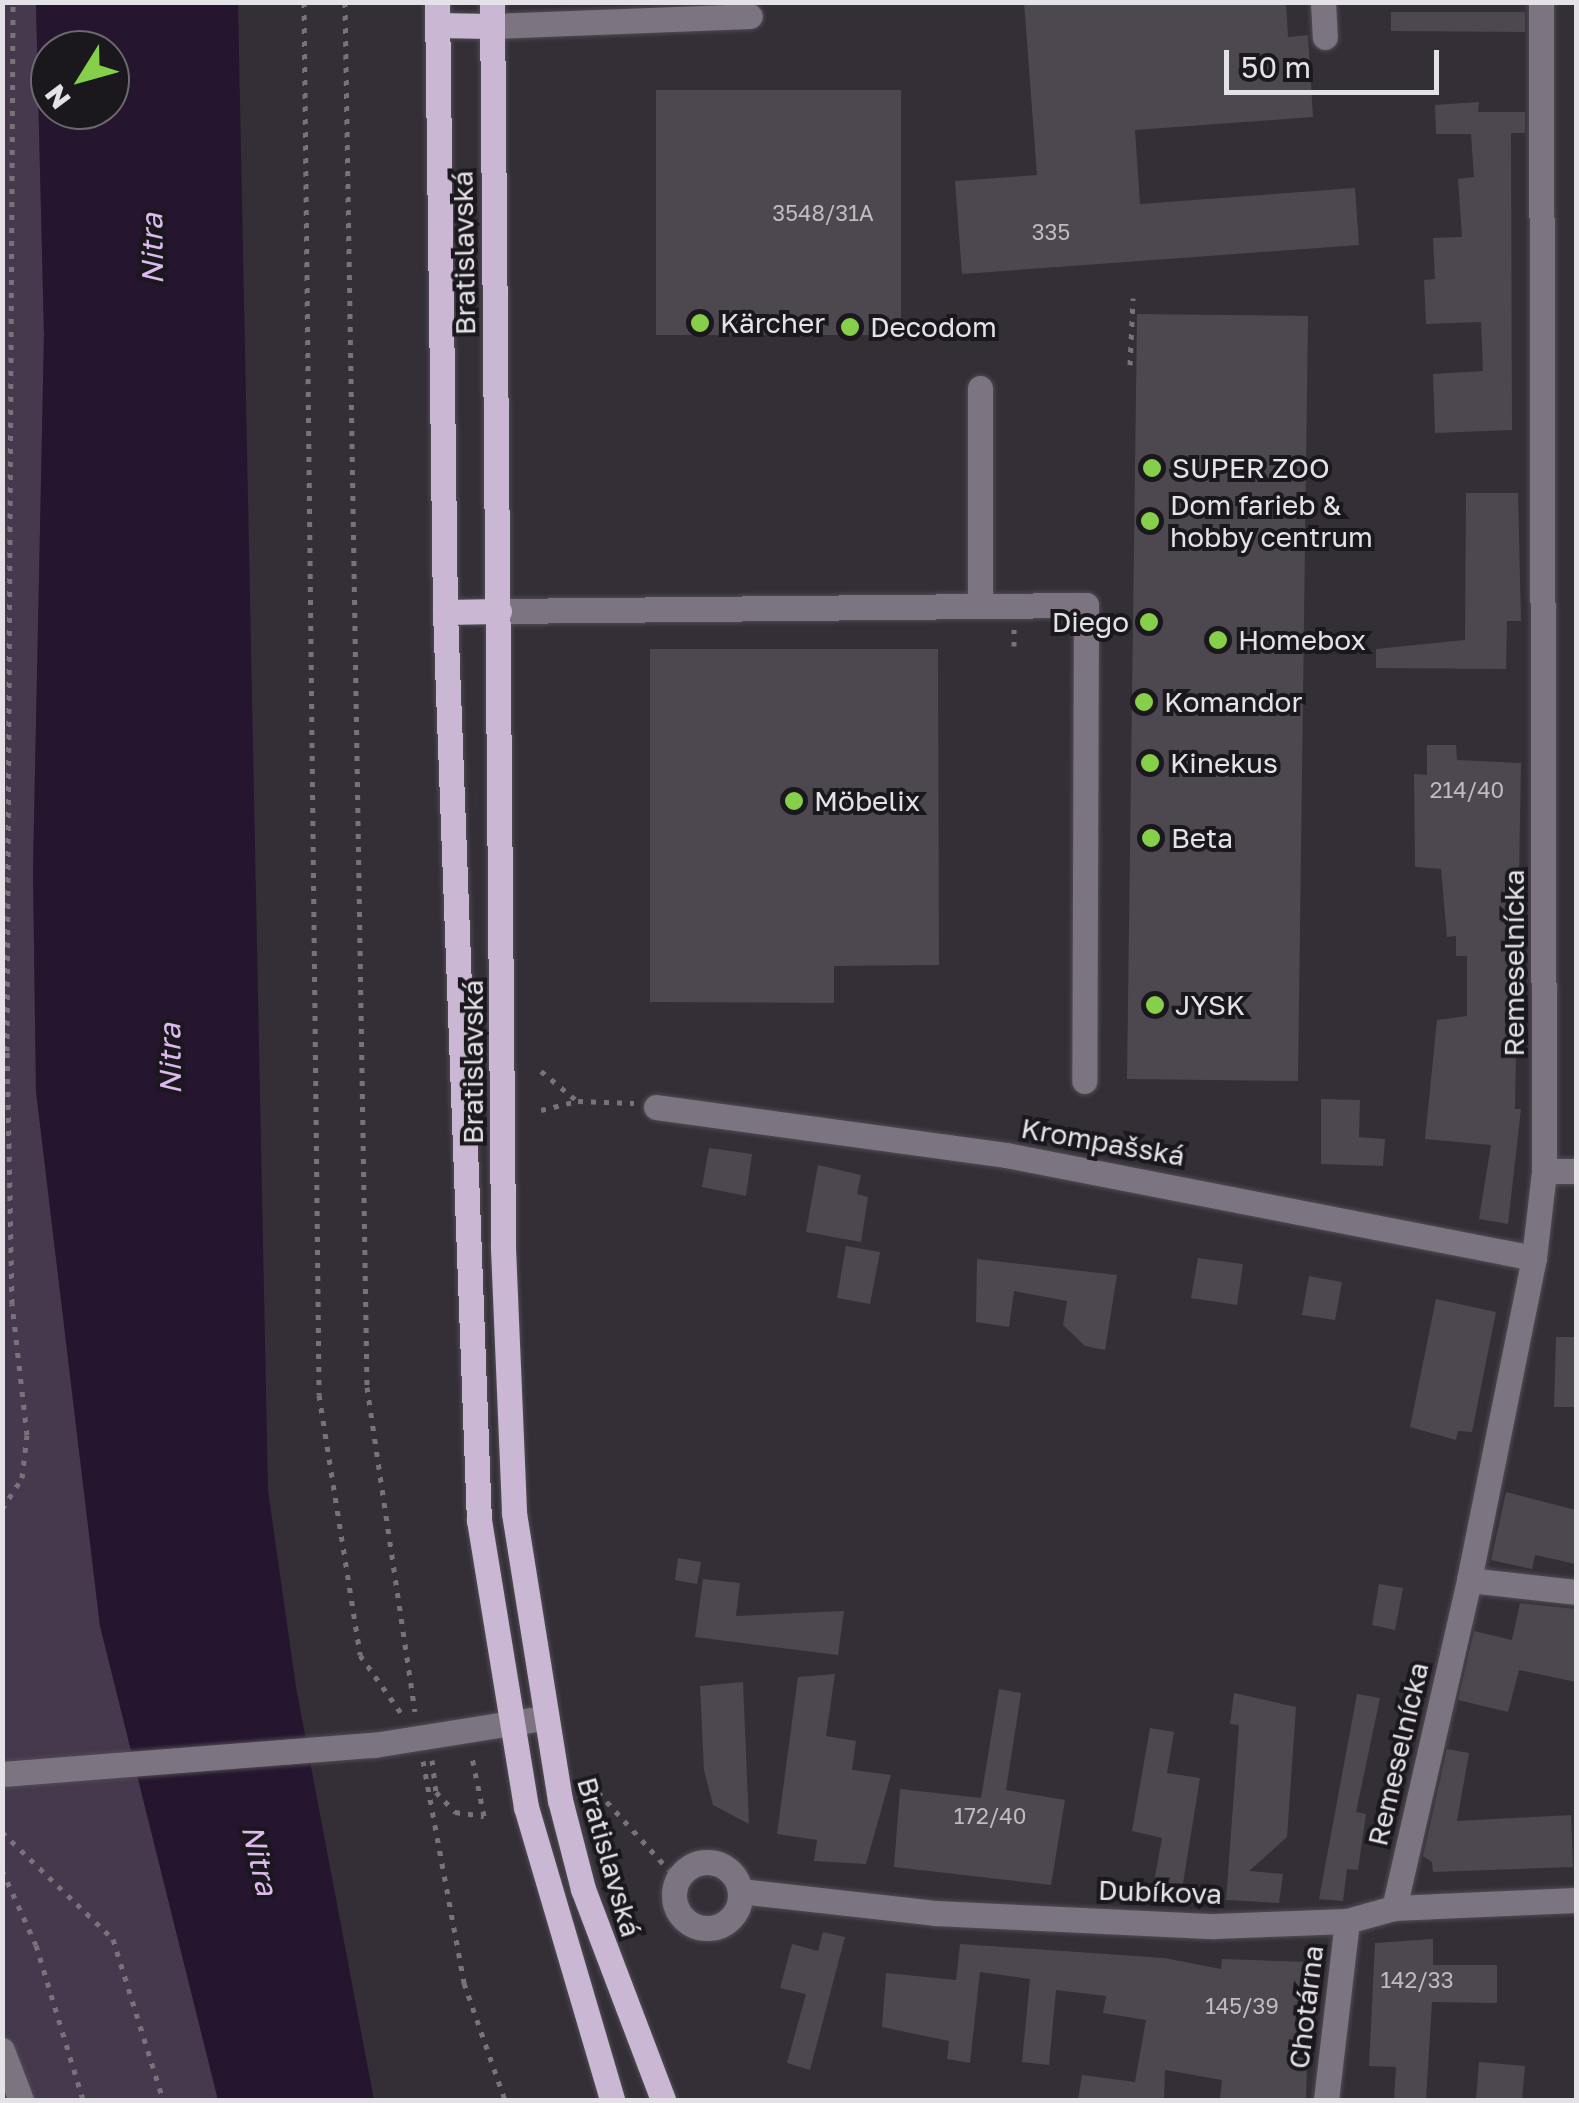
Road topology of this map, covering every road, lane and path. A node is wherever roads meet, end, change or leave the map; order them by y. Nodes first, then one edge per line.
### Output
1 (13, 2) edge
2 (304, 2) edge
3 (346, 2) edge
4 (1323, 2) edge
5 (1542, 2) edge
6 (437, 14) edge
7 (492, 14) edge
8 (750, 16) dead end
9 (1325, 37) dead end
10 (1133, 298) dead end
11 (1130, 365) dead end
12 (980, 388) dead end
13 (980, 606) junction
14 (499, 611) junction
15 (446, 612) junction
16 (541, 1071) dead end
17 (1084, 1081) dead end
18 (578, 1102) junction
19 (620, 1102) dead end
20 (656, 1106) dead end
21 (542, 1110) dead end
22 (1544, 1171) junction
23 (1576, 1171) edge
24 (1534, 1258) junction
25 (2, 1509) edge
26 (1469, 1580) junction
27 (1576, 1592) edge
28 (543, 1718) junction
29 (509, 1725) junction
30 (467, 1732) junction
31 (420, 1740) junction
32 (14, 1774) edge
33 (598, 1792) dead end
34 (2, 1832) edge
35 (2, 1870) edge
36 (678, 1880) junction
37 (740, 1891) junction
38 (1576, 1900) edge
39 (1394, 1908) junction
40 (1347, 1922) junction
41 (2, 2050) edge
42 (21, 2100) edge
43 (83, 2100) edge
44 (163, 2100) edge
45 (506, 2100) edge
46 (612, 2100) edge
47 (663, 2100) edge
48 (1326, 2100) edge

1 - 25 path
2 - 31 path
3 - 31 path
4 - 9 street
5 - 22 street, Remeselnícka
6 - 7 main road
6 - 15 main road, Bratislavská
7 - 8 street
7 - 14 main road, Bratislavská
10 - 11 path
12 - 13 street
13 - 14 street
13 - 17 street
14 - 15 main road
14 - 28 main road, Bratislavská
15 - 29 main road, Bratislavská
16 - 18 path
18 - 19 path
18 - 21 path
20 - 24 street, Krompašská
22 - 23 street
22 - 24 street, Remeselnícka
24 - 26 street, Remeselnícka
26 - 27 street
26 - 39 street, Remeselnícka
28 - 29 street
28 - 47 main road, Bratislavská
29 - 30 street
29 - 46 main road, Bratislavská
30 - 31 street
30 - 31 path
31 - 32 street
31 - 45 path
33 - 36 path
34 - 44 path
35 - 43 path
36 - 37 street
36 - 37 street
37 - 40 street, Dubíkova
38 - 39 street, Dubíkova
39 - 40 street, Dubíkova
40 - 48 street, Chotárna
41 - 42 street

